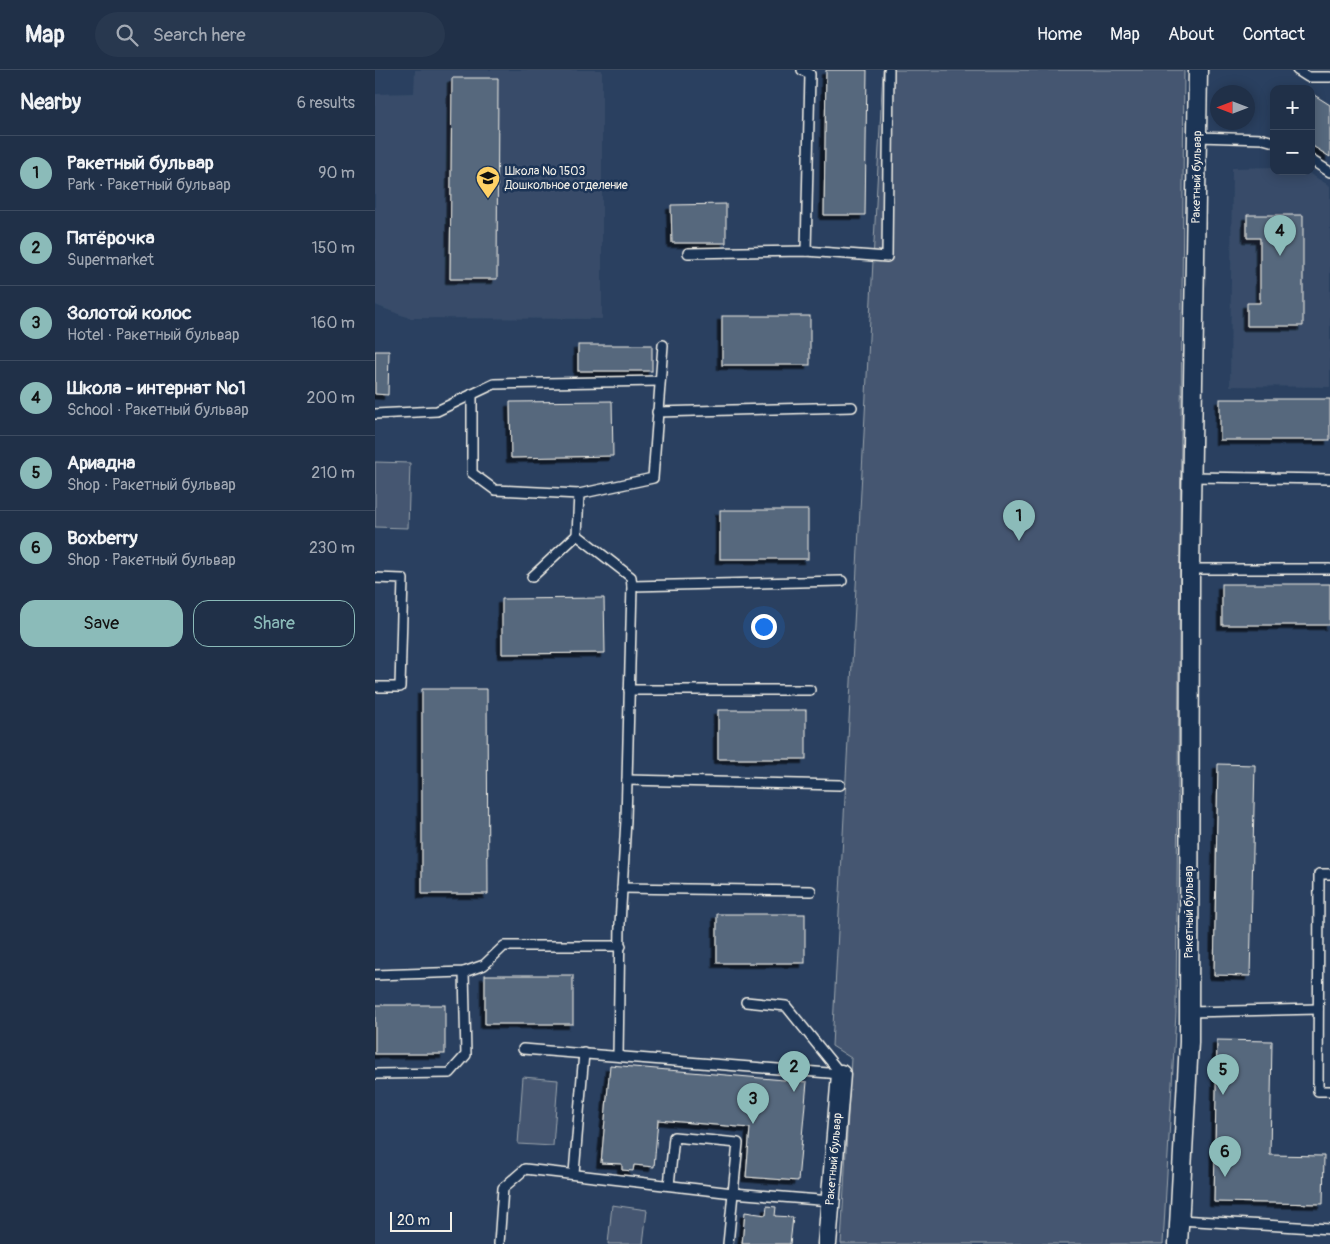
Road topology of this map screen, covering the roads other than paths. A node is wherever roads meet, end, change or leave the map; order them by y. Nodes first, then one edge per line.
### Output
1 (802, 70) edge
2 (889, 70) edge
3 (1198, 70) edge
4 (1297, 70) edge
5 (1330, 77) edge
6 (1198, 137) junction
7 (1270, 141) edge
8 (1315, 163) edge
9 (1330, 172) edge
10 (806, 251) junction
11 (688, 253) dead end
12 (663, 345) dead end
13 (660, 381) junction
14 (472, 394) junction
15 (852, 407) dead end
16 (657, 412) junction
17 (375, 414) edge
18 (1192, 477) junction
19 (1330, 479) edge
20 (579, 494) junction
21 (577, 535) junction
22 (1190, 569) junction
23 (1330, 569) edge
24 (532, 577) dead end
25 (375, 578) edge
26 (842, 581) dead end
27 (632, 586) junction
28 (375, 688) edge
29 (629, 690) junction
30 (810, 690) dead end
31 (627, 780) junction
32 (840, 785) dead end
33 (1330, 874) edge
34 (622, 888) junction
35 (811, 891) dead end
36 (621, 946) junction
37 (464, 972) junction
38 (375, 976) edge
39 (747, 1002) dead end
40 (1318, 1009) junction
41 (1189, 1012) junction
42 (523, 1049) dead end
43 (584, 1053) junction
44 (617, 1056) junction
45 (375, 1074) edge
46 (841, 1074) junction
47 (1330, 1091) edge
48 (574, 1173) junction
49 (669, 1185) junction
50 (733, 1192) junction
51 (831, 1201) junction
52 (1180, 1220) junction
53 (1330, 1229) edge
54 (499, 1244) edge
55 (728, 1244) edge
56 (827, 1244) edge
57 (1178, 1244) edge

1 - 10 lane
2 - 10 lane
3 - 6 street, Ракетный бульвар
4 - 5 lane
6 - 7 lane
6 - 18 street, Ракетный бульвар
8 - 9 lane
10 - 11 lane
12 - 13 lane
13 - 14 lane
13 - 16 lane
14 - 17 lane
14 - 20 lane
15 - 16 lane
16 - 20 lane
18 - 19 lane
18 - 22 street, Ракетный бульвар
20 - 21 lane
21 - 24 lane
21 - 27 lane
22 - 23 lane
22 - 41 street, Ракетный бульвар
25 - 28 lane
26 - 27 lane
27 - 29 lane
29 - 30 lane
29 - 31 lane
31 - 32 lane
31 - 34 lane
33 - 40 lane
34 - 35 lane
34 - 36 lane
36 - 37 lane
36 - 44 lane
37 - 38 lane
37 - 45 lane
39 - 46 lane
40 - 41 lane
40 - 47 lane
41 - 52 street, Ракетный бульвар
42 - 43 lane
43 - 44 lane
43 - 48 lane
44 - 46 lane
46 - 51 street, Ракетный бульвар
48 - 49 lane
48 - 54 lane
49 - 50 lane
49 - 50 lane
50 - 51 lane
50 - 55 lane
51 - 56 street, Ракетный бульвар
52 - 53 lane
52 - 57 street, Ракетный бульвар

